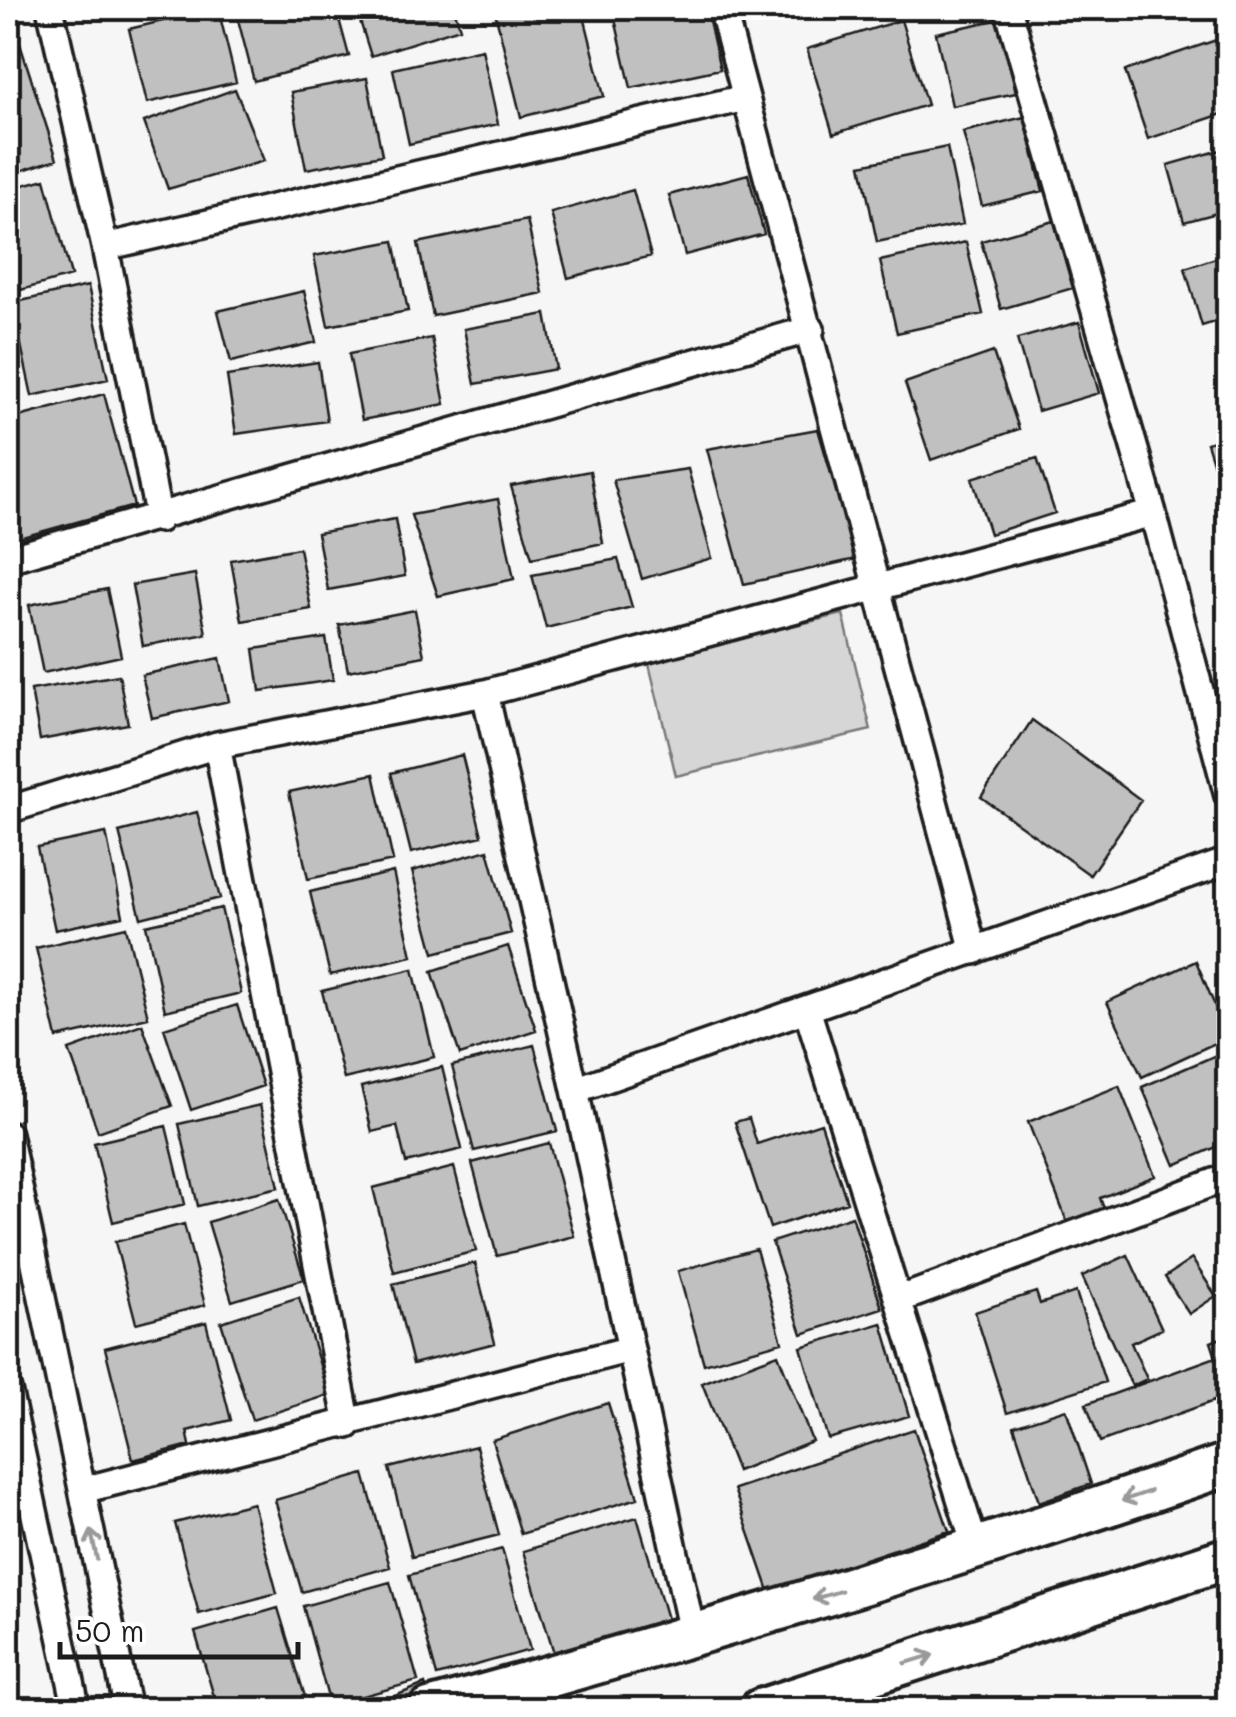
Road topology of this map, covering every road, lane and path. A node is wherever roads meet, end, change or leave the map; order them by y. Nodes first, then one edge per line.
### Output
1 (50, 8) edge
2 (722, 8) edge
3 (1008, 8) edge
4 (745, 98) junction
5 (105, 247) junction
6 (811, 329) junction
7 (1152, 513) junction
8 (160, 519) junction
9 (8, 559) edge
10 (875, 586) junction
11 (485, 693) junction
12 (217, 745) junction
13 (1228, 796) edge
14 (8, 810) edge
15 (1228, 861) edge
16 (974, 950) junction
17 (807, 1009) junction
18 (575, 1090) junction
19 (8, 1134) edge
20 (1228, 1177) edge
21 (898, 1300) junction
22 (631, 1348) junction
23 (8, 1390) edge
24 (348, 1424) junction
25 (1228, 1464) edge
26 (83, 1490) junction
27 (976, 1549) junction
28 (1228, 1558) edge
29 (693, 1637) junction
30 (77, 1710) edge
31 (128, 1710) edge
32 (428, 1710) edge
33 (760, 1710) edge

1 - 5 street
2 - 4 street
3 - 7 street
4 - 5 street
4 - 6 street
5 - 8 street
6 - 8 street
6 - 10 street
7 - 10 street
7 - 13 street
8 - 9 street
10 - 11 street
10 - 16 street
11 - 12 street
11 - 18 street
12 - 14 street
12 - 24 street
15 - 16 street
16 - 17 street
17 - 18 street
17 - 21 street
18 - 22 street
19 - 26 street
20 - 21 street
21 - 27 street
22 - 24 street
22 - 29 street
23 - 30 street
24 - 26 street
25 -> 27 main road
31 -> 26 street
27 -> 29 main road
33 -> 28 main road
29 - 32 main road

